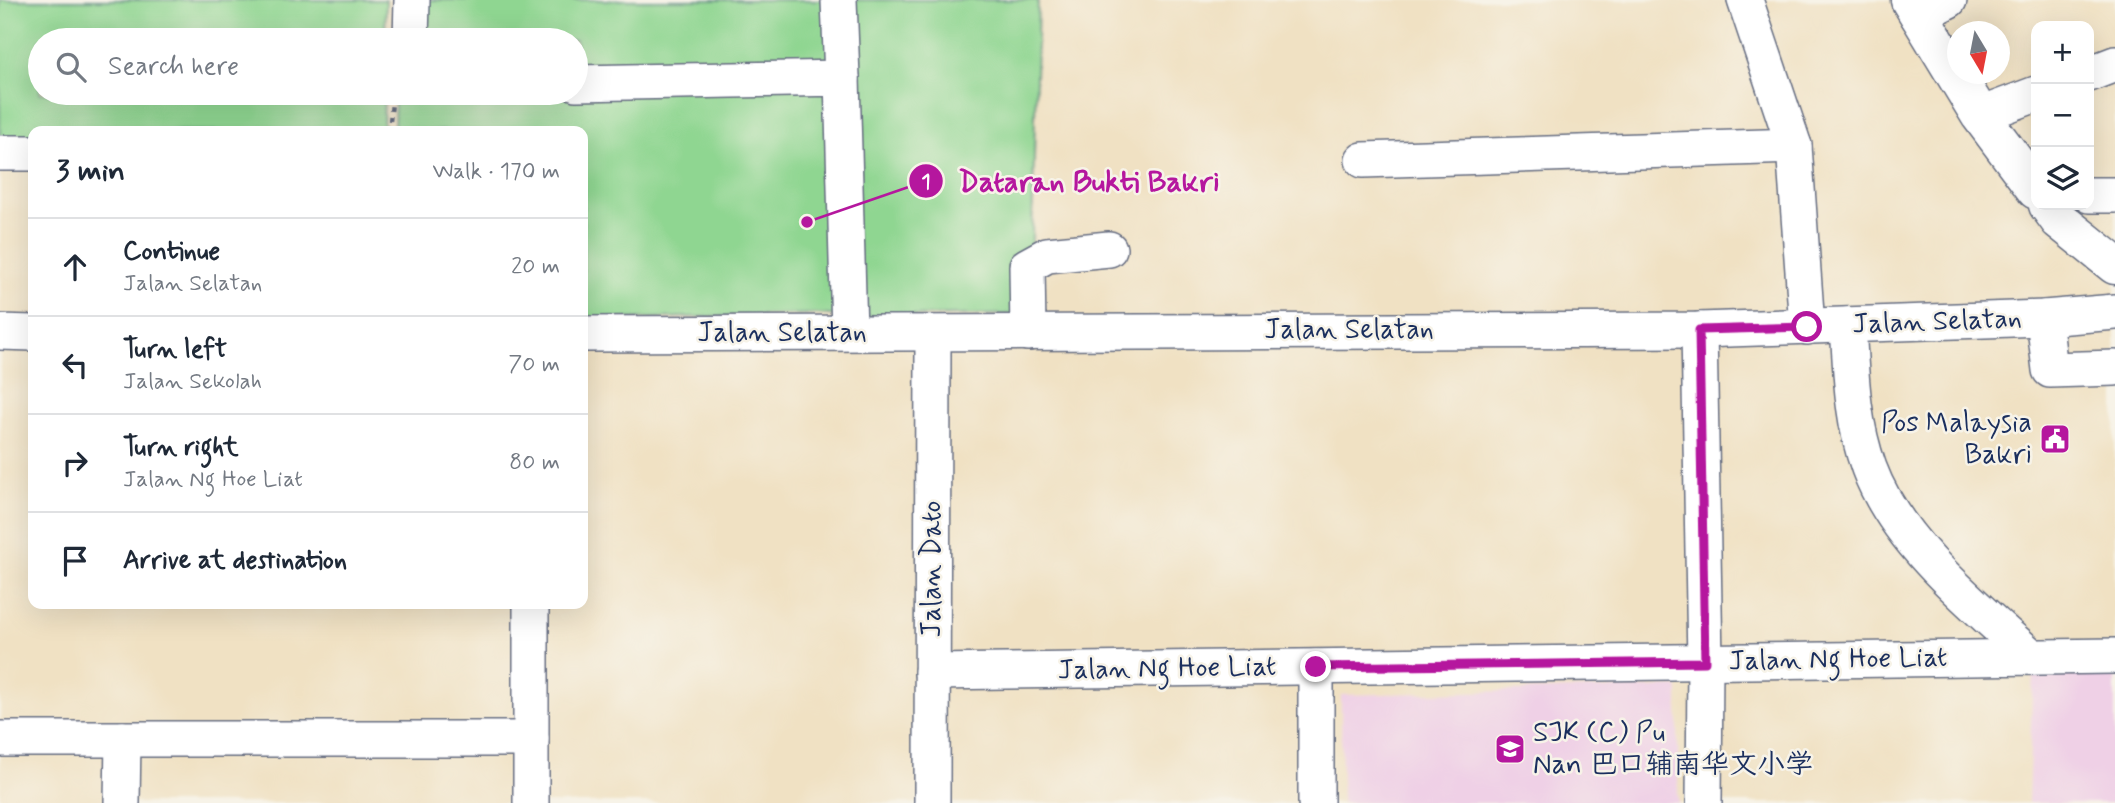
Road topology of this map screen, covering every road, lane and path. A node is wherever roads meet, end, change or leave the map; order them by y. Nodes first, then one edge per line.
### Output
1 (412, 0) edge
2 (839, 0) edge
3 (1745, 0) edge
4 (1926, 5) edge
5 (411, 28) edge
6 (2115, 64) edge
7 (2094, 72) edge
8 (842, 78) junction
9 (588, 83) edge
10 (2031, 95) edge
11 (391, 105) edge
12 (1980, 115) junction
13 (389, 126) edge
14 (1794, 146) junction
15 (0, 153) edge
16 (28, 153) edge
17 (1363, 160) dead end
18 (2031, 180) edge
19 (2094, 195) edge
20 (2115, 195) edge
21 (2057, 210) edge
22 (1109, 250) dead end
23 (2115, 265) edge
24 (2115, 312) edge
25 (2043, 318) junction
26 (1848, 325) junction
27 (1807, 327) junction
28 (1699, 330) junction
29 (0, 332) edge
30 (28, 332) edge
31 (849, 332) junction
32 (1028, 333) junction
33 (588, 334) edge
34 (933, 351) junction
35 (2115, 368) edge
36 (531, 609) edge
37 (2115, 656) edge
38 (2032, 657) junction
39 (1705, 662) junction
40 (1316, 667) junction
41 (932, 672) junction
42 (0, 738) edge
43 (123, 739) junction
44 (531, 739) junction
45 (122, 803) edge
46 (531, 803) edge
47 (932, 803) edge
48 (1316, 803) edge
49 (1704, 803) edge

1 - 5 street
2 - 8 street
3 - 14 street
4 - 12 main road
6 - 7 street
8 - 9 street
8 - 31 street
10 - 12 street
11 - 13 path
12 - 18 main road
14 - 17 street
14 - 27 street
15 - 16 street
19 - 20 street
21 - 23 main road
22 - 32 street
24 - 25 street, Jalan Selatan
25 - 26 street, Jalan Selatan
25 - 35 street
26 - 27 street, Jalan Selatan
26 - 38 street
27 - 28 street, Jalan Selatan
28 - 32 street, Jalan Selatan
28 - 39 street
29 - 30 street
31 - 33 street, Jalan Selatan
31 - 34 street, Jalan Selatan
32 - 34 street, Jalan Selatan
34 - 41 street, Jalan Dato
36 - 44 street
37 - 38 street, Jalan Ng Hoe Liat
38 - 39 street, Jalan Ng Hoe Liat
39 - 40 street, Jalan Ng Hoe Liat
39 - 49 street
40 - 41 street, Jalan Ng Hoe Liat
40 - 48 street
41 - 47 street, Jalan Dato
42 - 43 street
43 - 44 street
43 - 45 street
44 - 46 street

